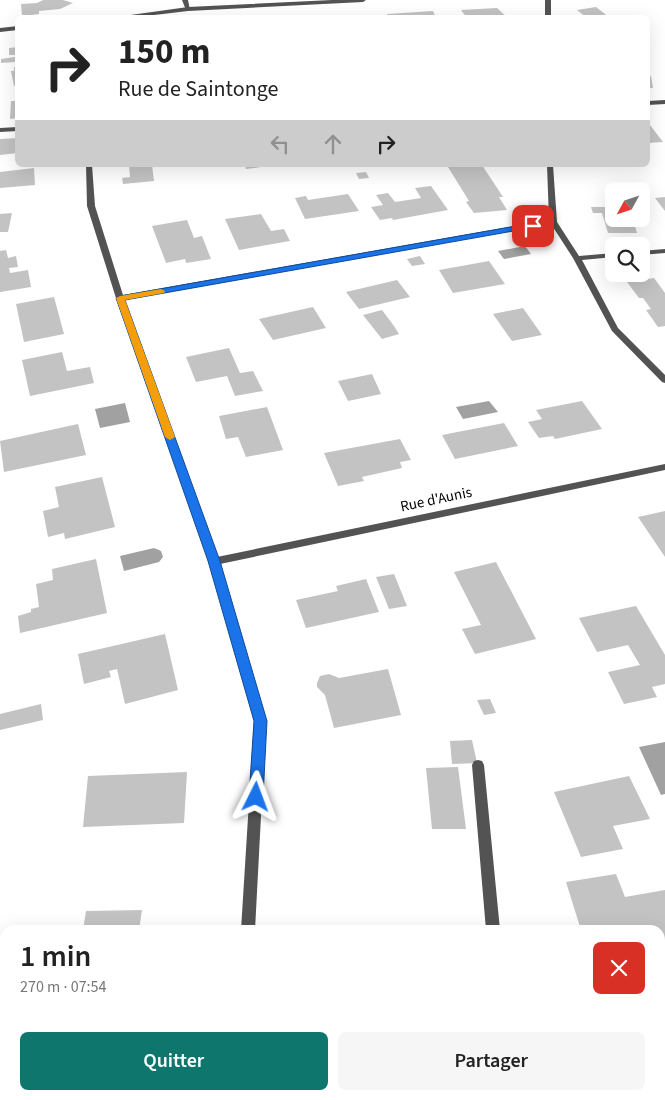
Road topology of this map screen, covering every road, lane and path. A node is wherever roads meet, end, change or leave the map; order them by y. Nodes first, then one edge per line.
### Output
1 (185, 0) edge
2 (363, 0) edge
3 (548, 0) edge
4 (188, 9) junction
5 (152, 15) edge
6 (548, 15) edge
7 (15, 28) edge
8 (0, 30) edge
9 (665, 102) edge
10 (650, 104) edge
11 (15, 129) edge
12 (0, 130) edge
13 (89, 167) edge
14 (550, 167) edge
15 (553, 222) junction
16 (665, 250) edge
17 (650, 252) edge
18 (605, 256) edge
19 (577, 258) junction
20 (120, 298) junction
21 (665, 380) edge
22 (665, 467) edge
23 (214, 561) junction
24 (478, 765) dead end
25 (248, 925) edge
26 (493, 925) edge

1 - 4 street
2 - 4 street
3 - 6 street
4 - 5 street
7 - 8 street
9 - 10 street
11 - 12 street
13 - 20 street
14 - 15 street
15 - 19 street
15 - 20 street
16 - 17 street
18 - 19 street
19 - 21 street
20 - 23 street
22 - 23 street, Rue d'Aunis
23 - 25 street
24 - 26 street

